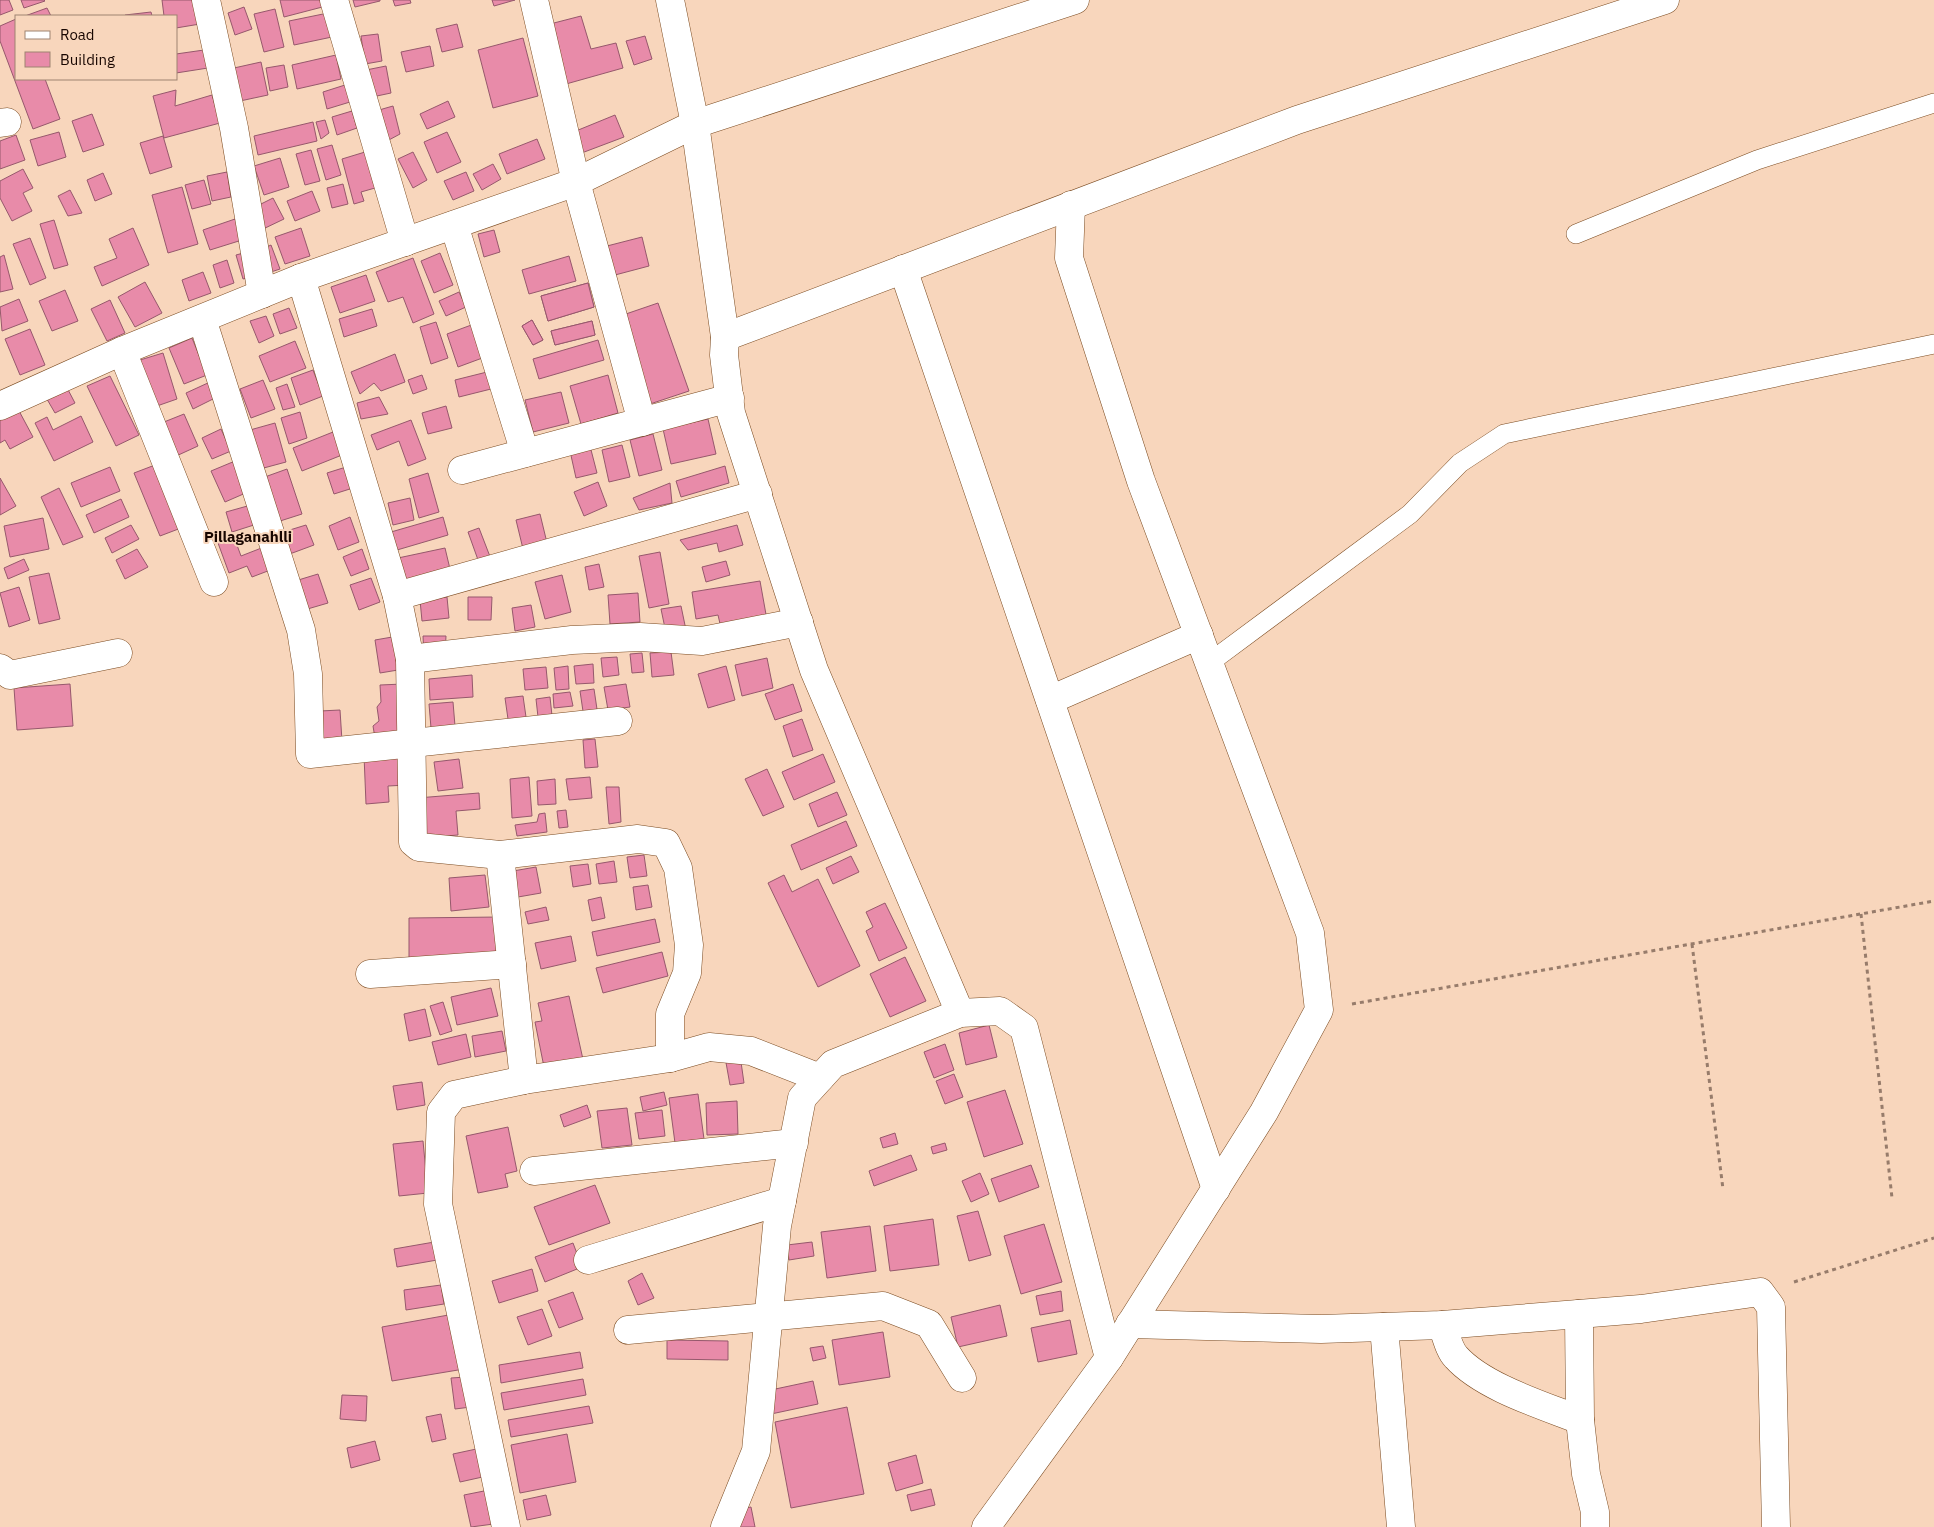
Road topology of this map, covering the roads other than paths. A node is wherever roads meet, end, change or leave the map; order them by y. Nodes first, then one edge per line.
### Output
1 (206, 0) edge
2 (334, 0) edge
3 (534, 0) edge
4 (670, 0) edge
5 (1075, 0) edge
6 (1665, 0) edge
7 (1934, 103) edge
8 (695, 124) junction
9 (576, 182) junction
10 (1071, 206) junction
11 (454, 224) junction
12 (1576, 234) dead end
13 (405, 242) junction
14 (903, 269) junction
15 (301, 278) junction
16 (262, 294) junction
17 (202, 319) junction
18 (725, 337) junction
19 (1934, 344) edge
20 (122, 351) junction
21 (730, 398) junction
22 (0, 406) edge
23 (642, 422) junction
24 (525, 453) junction
25 (462, 470) dead end
26 (758, 494) junction
27 (214, 582) dead end
28 (397, 596) junction
29 (799, 622) junction
30 (1198, 635) junction
31 (118, 654) dead end
32 (410, 659) junction
33 (1209, 663) junction
34 (0, 668) edge
35 (1050, 700) junction
36 (618, 721) dead end
37 (412, 742) junction
38 (500, 855) junction
39 (512, 964) junction
40 (370, 974) dead end
41 (960, 1013) junction
42 (670, 1058) junction
43 (820, 1078) junction
44 (524, 1080) junction
45 (794, 1143) junction
46 (534, 1171) dead end
47 (1216, 1189) junction
48 (782, 1201) junction
49 (588, 1260) dead end
50 (1579, 1314) junction
51 (769, 1318) junction
52 (1130, 1324) junction
53 (1442, 1325) junction
54 (1384, 1327) junction
55 (628, 1330) dead end
56 (1109, 1358) junction
57 (962, 1378) dead end
58 (1580, 1420) junction
59 (506, 1527) edge
60 (726, 1527) edge
61 (986, 1527) edge
62 (1401, 1527) edge
63 (1595, 1527) edge
64 (1776, 1527) edge

1 - 16 street
2 - 13 street
3 - 9 street
4 - 8 street
5 - 8 street
6 - 10 street
7 - 12 lane
8 - 9 street
8 - 18 street
9 - 11 street
9 - 23 street
10 - 14 street
10 - 30 street
11 - 13 street
11 - 24 street
13 - 15 street
14 - 18 street
14 - 35 street
15 - 16 street
15 - 28 street
16 - 17 street
17 - 20 street
17 - 37 street
18 - 21 street
19 - 33 lane
20 - 22 street
20 - 27 street
21 - 23 street
21 - 26 street
23 - 24 street
24 - 25 street
26 - 28 street
26 - 29 street
28 - 32 street
29 - 32 street
29 - 41 street
30 - 33 street
30 - 35 street
31 - 34 street
32 - 37 street
33 - 47 street
35 - 47 street
36 - 37 street
37 - 38 street
38 - 39 street
38 - 42 street
39 - 40 street
39 - 44 street
41 - 43 street
41 - 56 street
42 - 43 street
42 - 44 street
43 - 45 street
44 - 59 street
45 - 46 street
45 - 48 street
47 - 52 street
48 - 49 street
48 - 51 street
50 - 53 street
50 - 58 street
50 - 64 street
51 - 55 street
51 - 57 street
51 - 60 street
52 - 54 street
52 - 56 street
53 - 54 street
53 - 58 street
54 - 62 street
56 - 61 street
58 - 63 street

